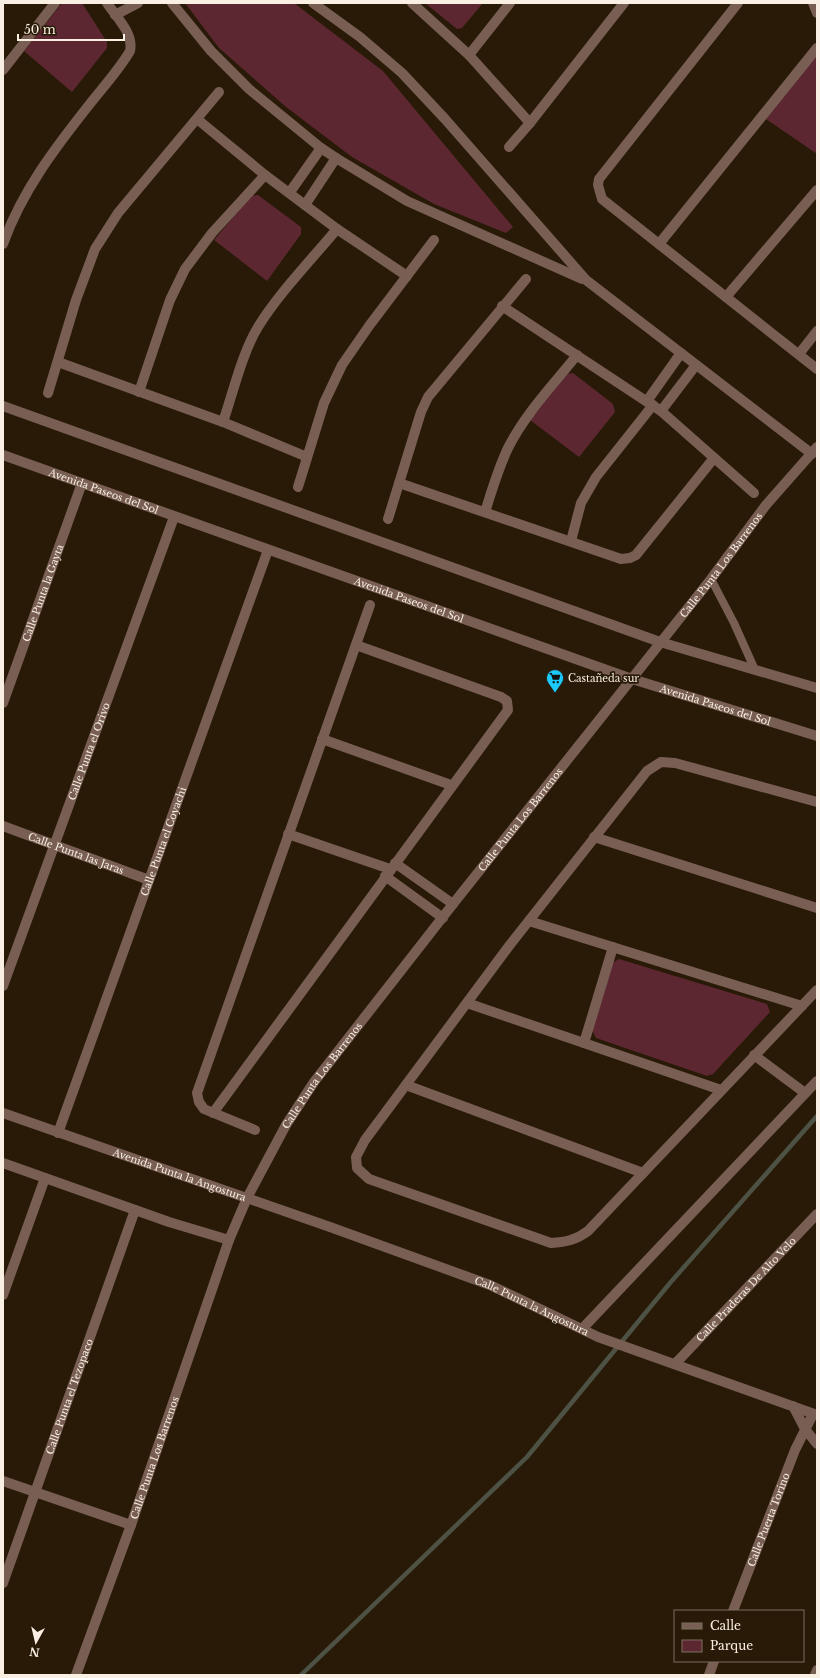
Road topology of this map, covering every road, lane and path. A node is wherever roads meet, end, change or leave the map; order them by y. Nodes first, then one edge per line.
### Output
1 (55, 3) edge
2 (107, 3) edge
3 (138, 3) edge
4 (172, 3) edge
5 (313, 3) edge
6 (412, 3) edge
7 (510, 3) edge
8 (624, 3) edge
9 (738, 3) edge
10 (813, 3) edge
11 (817, 13) edge
12 (115, 15) junction
13 (817, 48) edge
14 (468, 55) junction
15 (3, 70) edge
16 (219, 92) dead end
17 (197, 119) junction
18 (530, 123) junction
19 (509, 147) dead end
20 (321, 148) junction
21 (336, 158) junction
22 (265, 175) junction
23 (817, 190) edge
24 (290, 192) junction
25 (305, 205) junction
26 (337, 229) junction
27 (434, 240) dead end
28 (3, 244) edge
29 (659, 244) junction
30 (407, 276) junction
31 (526, 279) dead end
32 (586, 280) junction
33 (726, 297) junction
34 (502, 306) junction
35 (817, 331) edge
36 (681, 353) junction
37 (799, 354) junction
38 (577, 355) junction
39 (58, 362) junction
40 (696, 365) junction
41 (817, 369) edge
42 (139, 392) junction
43 (48, 393) dead end
44 (3, 406) edge
45 (653, 406) junction
46 (223, 422) junction
47 (814, 450) edge
48 (3, 455) edge
49 (307, 457) junction
50 (714, 458) junction
51 (82, 483) junction
52 (399, 483) junction
53 (298, 487) dead end
54 (754, 493) dead end
55 (485, 512) junction
56 (174, 517) junction
57 (388, 518) dead end
58 (571, 541) junction
59 (268, 550) junction
60 (711, 579) junction
61 (370, 605) dead end
62 (660, 642) junction
63 (356, 645) junction
64 (755, 670) junction
65 (632, 679) junction
66 (817, 688) edge
67 (3, 703) edge
68 (817, 736) edge
69 (322, 739) junction
70 (451, 785) junction
71 (817, 802) edge
72 (3, 826) edge
73 (288, 834) junction
74 (594, 837) junction
75 (55, 845) junction
76 (390, 869) junction
77 (149, 880) junction
78 (453, 904) junction
79 (817, 908) edge
80 (443, 918) junction
81 (529, 921) junction
82 (613, 947) junction
83 (3, 986) edge
84 (817, 990) edge
85 (467, 1003) junction
86 (802, 1006) junction
87 (584, 1043) junction
88 (754, 1055) junction
89 (817, 1080) edge
90 (406, 1085) junction
91 (721, 1090) junction
92 (805, 1093) junction
93 (3, 1113) edge
94 (213, 1113) junction
95 (255, 1130) dead end
96 (58, 1133) junction
97 (3, 1163) edge
98 (643, 1173) junction
99 (45, 1178) junction
100 (247, 1198) junction
101 (135, 1210) junction
102 (817, 1214) edge
103 (229, 1240) junction
104 (3, 1295) edge
105 (582, 1328) junction
106 (675, 1364) junction
107 (793, 1406) junction
108 (815, 1414) edge
109 (805, 1429) junction
110 (816, 1444) edge
111 (3, 1481) edge
112 (35, 1492) junction
113 (131, 1525) junction
114 (3, 1583) edge
115 (733, 1610) edge
116 (714, 1662) edge
117 (817, 1670) edge
118 (76, 1675) edge
119 (709, 1675) edge
120 (815, 1675) edge

1 - 15 street
2 - 12 street
3 - 12 street
4 - 20 street
5 - 32 street
6 - 14 street
7 - 14 street
8 - 18 street
9 - 29 street
10 - 11 street
12 - 28 street
13 - 29 street
14 - 18 street
16 - 17 street
17 - 22 street
17 - 39 street
18 - 19 street
20 - 21 street
20 - 24 street
21 - 25 street
21 - 32 street
22 - 24 street
22 - 42 street
23 - 33 street
24 - 25 street
25 - 26 street
26 - 30 street
26 - 46 street
27 - 30 street
29 - 33 street
30 - 49 street
31 - 34 street
32 - 36 street
33 - 37 street
34 - 38 street
34 - 52 street
35 - 37 street
36 - 40 street
36 - 45 street
37 - 41 street
38 - 45 street
38 - 55 street
39 - 42 street
39 - 43 street
40 - 45 street
40 - 47 street
42 - 46 street
44 - 62 street
45 - 50 street
45 - 58 street
46 - 49 street
47 - 60 street, Calle Punta Los Barrenos
48 - 51 street, Avenida Paseos del Sol
49 - 53 street
50 - 54 street
50 - 58 street
51 - 56 street, Avenida Paseos del Sol
51 - 67 street, Calle Punta la Gayta
52 - 55 street
52 - 57 street
55 - 58 street
56 - 59 street, Avenida Paseos del Sol
56 - 75 street, Calle Punta el Orivo
59 - 65 street, Avenida Paseos del Sol
59 - 77 street, Calle Punta el Coyachi
60 - 62 street, Calle Punta Los Barrenos
60 - 64 lane
61 - 63 street
62 - 64 street
62 - 65 street, Calle Punta Los Barrenos
63 - 69 street
63 - 70 street
64 - 66 street
65 - 68 street, Avenida Paseos del Sol
65 - 78 street, Calle Punta Los Barrenos
69 - 70 street
69 - 73 street
70 - 76 street
71 - 74 street
72 - 75 street, Calle Punta las Jaras
73 - 76 street
73 - 94 street
74 - 79 street
74 - 81 street
75 - 77 street, Calle Punta las Jaras
75 - 83 street, Calle Punta el Orivo
76 - 78 street
76 - 80 street
76 - 94 street
77 - 96 street, Calle Punta el Coyachi
78 - 80 street, Calle Punta Los Barrenos
80 - 100 street, Calle Punta Los Barrenos
81 - 82 street
81 - 85 street
82 - 86 street
82 - 87 street
84 - 86 street
85 - 87 street
85 - 90 street
86 - 88 street
87 - 91 street
88 - 91 street
88 - 92 street
89 - 92 street
90 - 98 street
90 - 98 street
91 - 98 street
92 - 105 street
93 - 96 street, Avenida Punta la Angostura
94 - 95 street
96 - 100 street, Avenida Punta la Angostura
97 - 99 street
99 - 101 street
99 - 104 street
100 - 103 street, Avenida Punta la Angostura
100 - 105 street, Calle Punta la Angostura
101 - 103 street
101 - 112 street, Calle Punta el Tezopaco
102 - 106 street, Calle Praderas De Alto Velo
103 - 113 street, Calle Punta Los Barrenos
105 - 106 street, Calle Punta la Angostura
106 - 107 street, Calle Punta la Angostura
107 - 108 street, Calle Punta la Angostura
107 - 109 street
108 - 109 street, Calle Puerta Torino
109 - 110 street
109 - 115 street, Calle Puerta Torino
111 - 112 street
112 - 113 street
112 - 114 street, Calle Punta el Tezopaco
113 - 118 street, Calle Punta Los Barrenos
116 - 119 street
117 - 120 street

